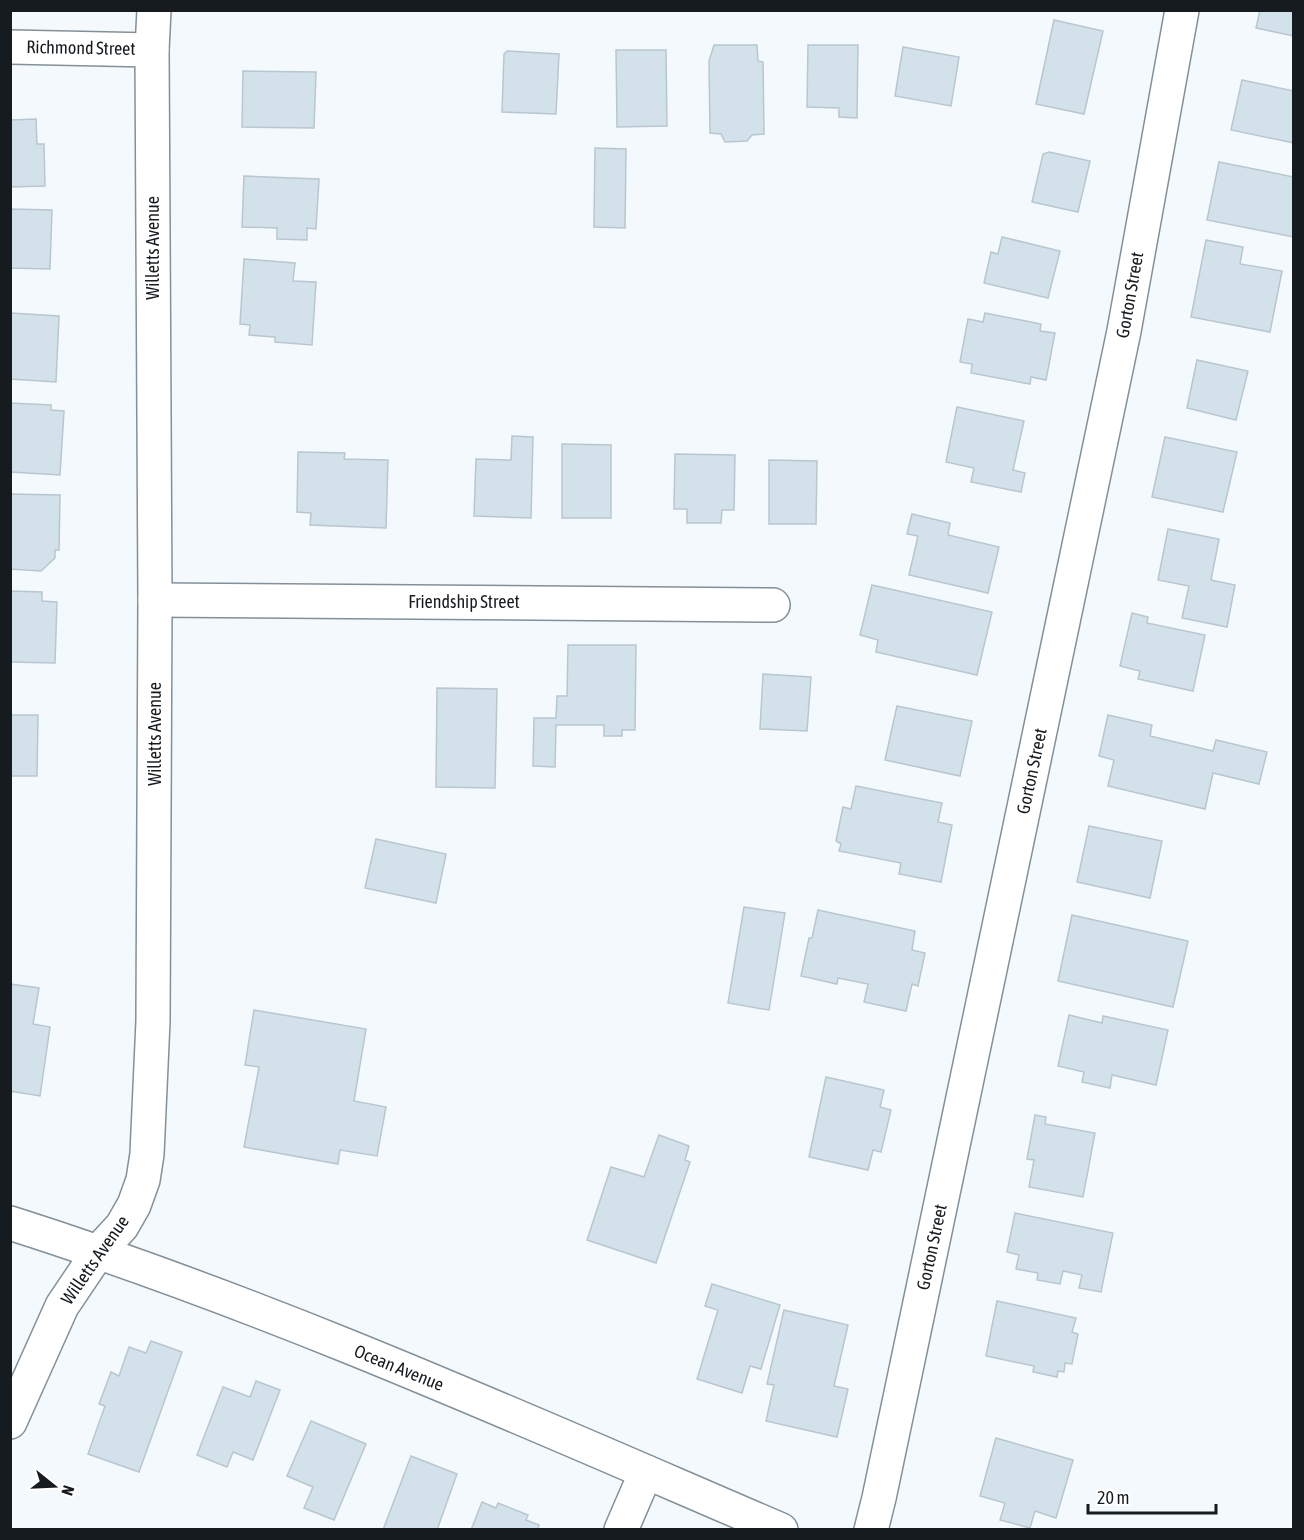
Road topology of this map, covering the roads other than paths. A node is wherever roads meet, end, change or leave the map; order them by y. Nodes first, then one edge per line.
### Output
1 (154, 10) edge
2 (1182, 10) edge
3 (10, 47) edge
4 (152, 50) junction
5 (155, 600) junction
6 (773, 605) dead end
7 (10, 1223) edge
8 (99, 1251) junction
9 (10, 1422) edge
10 (646, 1472) junction
11 (621, 1530) edge
12 (781, 1530) edge
13 (870, 1530) edge

1 - 4 street, Willetts Avenue
2 - 13 street, Gorton Street
3 - 4 street, Richmond Street
4 - 5 street, Willetts Avenue
5 - 6 street, Friendship Street
5 - 8 street, Willetts Avenue
7 - 8 street, Ocean Avenue
8 - 9 street, Willetts Avenue
8 - 10 street, Ocean Avenue
10 - 11 street
10 - 12 street, Ocean Avenue

